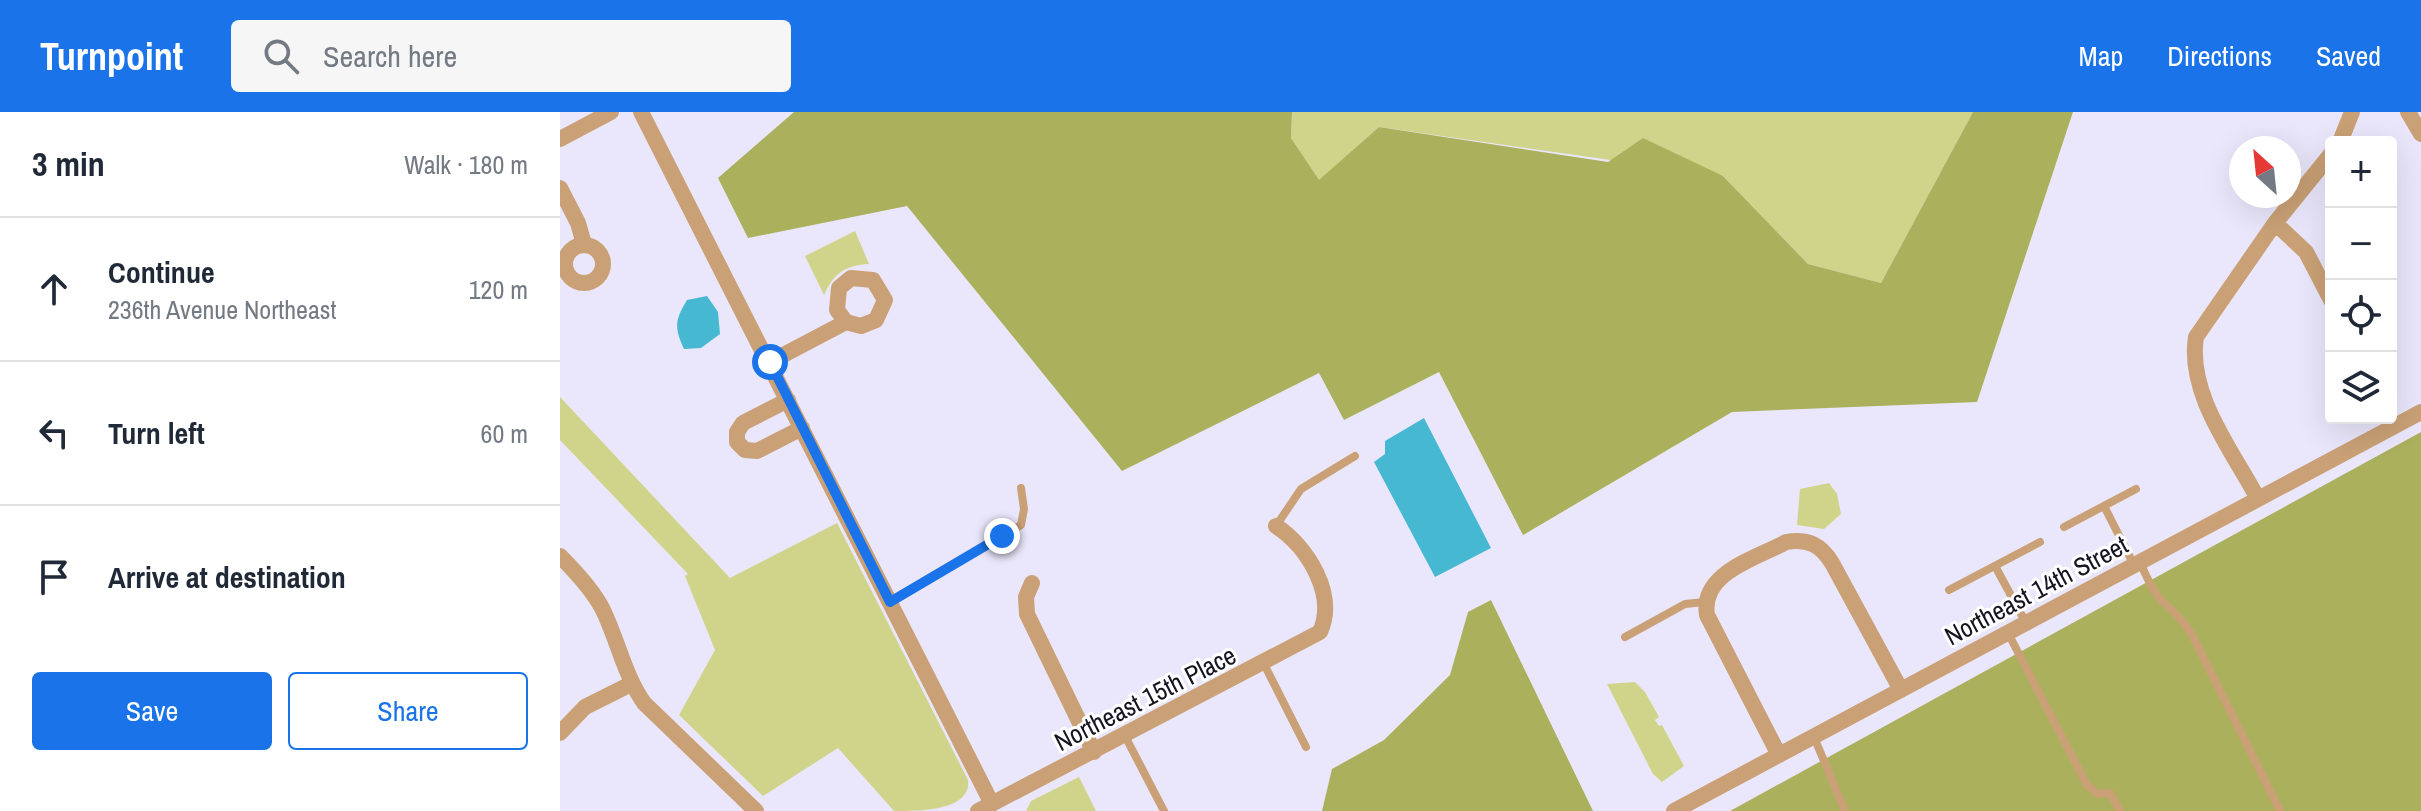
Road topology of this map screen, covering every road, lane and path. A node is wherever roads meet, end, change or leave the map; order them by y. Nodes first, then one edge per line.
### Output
1 (611, 112) edge
2 (641, 112) edge
3 (2352, 112) edge
4 (2408, 112) edge
5 (2421, 134) edge
6 (2342, 136) edge
7 (560, 139) edge
8 (2325, 161) edge
9 (560, 188) edge
10 (2275, 223) junction
11 (584, 244) dead end
12 (2325, 288) edge
13 (846, 322) dead end
14 (770, 362) junction
15 (788, 400) junction
16 (2421, 412) edge
17 (2397, 418) edge
18 (2386, 424) edge
19 (802, 428) junction
20 (1355, 456) dead end
21 (1021, 488) dead end
22 (2136, 489) dead end
23 (2258, 499) junction
24 (2104, 506) junction
25 (1276, 526) joint
26 (2064, 527) dead end
27 (2040, 542) dead end
28 (560, 556) edge
29 (2137, 564) junction
30 (1995, 566) junction
31 (1032, 583) dead end
32 (1949, 590) dead end
33 (890, 602) junction
34 (1705, 602) junction
35 (2026, 623) junction
36 (2008, 633) junction
37 (1625, 637) dead end
38 (1264, 664) junction
39 (631, 684) junction
40 (1901, 690) junction
41 (560, 733) edge
42 (1125, 736) junction
43 (1814, 736) junction
44 (1306, 747) dead end
45 (1094, 752) junction
46 (1779, 755) junction
47 (995, 806) edge
48 (756, 811) edge
49 (1164, 811) edge
50 (1674, 811) edge
51 (1845, 811) edge
52 (2120, 811) edge
53 (2280, 811) edge

1 - 7 street
2 - 14 street
3 - 6 street
4 - 5 street
8 - 10 street
9 - 11 street
10 - 12 street
10 - 23 street
13 - 14 street
14 - 15 street
15 - 19 street
15 - 19 street
16 - 17 street, Northeast 14th Street
18 - 23 street, Northeast 14th Street
19 - 33 street
20 - 25 lane
21 - 33 lane
22 - 24 lane
23 - 29 street, Northeast 14th Street
24 - 26 lane
24 - 29 lane
25 - 38 street, Northeast 15th Place
27 - 30 lane
28 - 39 street
29 - 35 street, Northeast 14th Street
29 - 53 lane
30 - 32 lane
30 - 35 lane
31 - 45 street
33 - 47 street
34 - 37 lane
34 - 40 street
34 - 46 street
35 - 36 street, Northeast 14th Street
36 - 40 street, Northeast 14th Street
36 - 52 lane
38 - 42 street, Northeast 15th Place
38 - 44 lane
39 - 41 street
39 - 48 street
40 - 43 street, Northeast 14th Street
42 - 45 street, Northeast 15th Place
42 - 49 lane
43 - 46 street, Northeast 14th Street
43 - 51 lane
45 - 47 street, Northeast 15th Place
46 - 50 street, Northeast 14th Street

